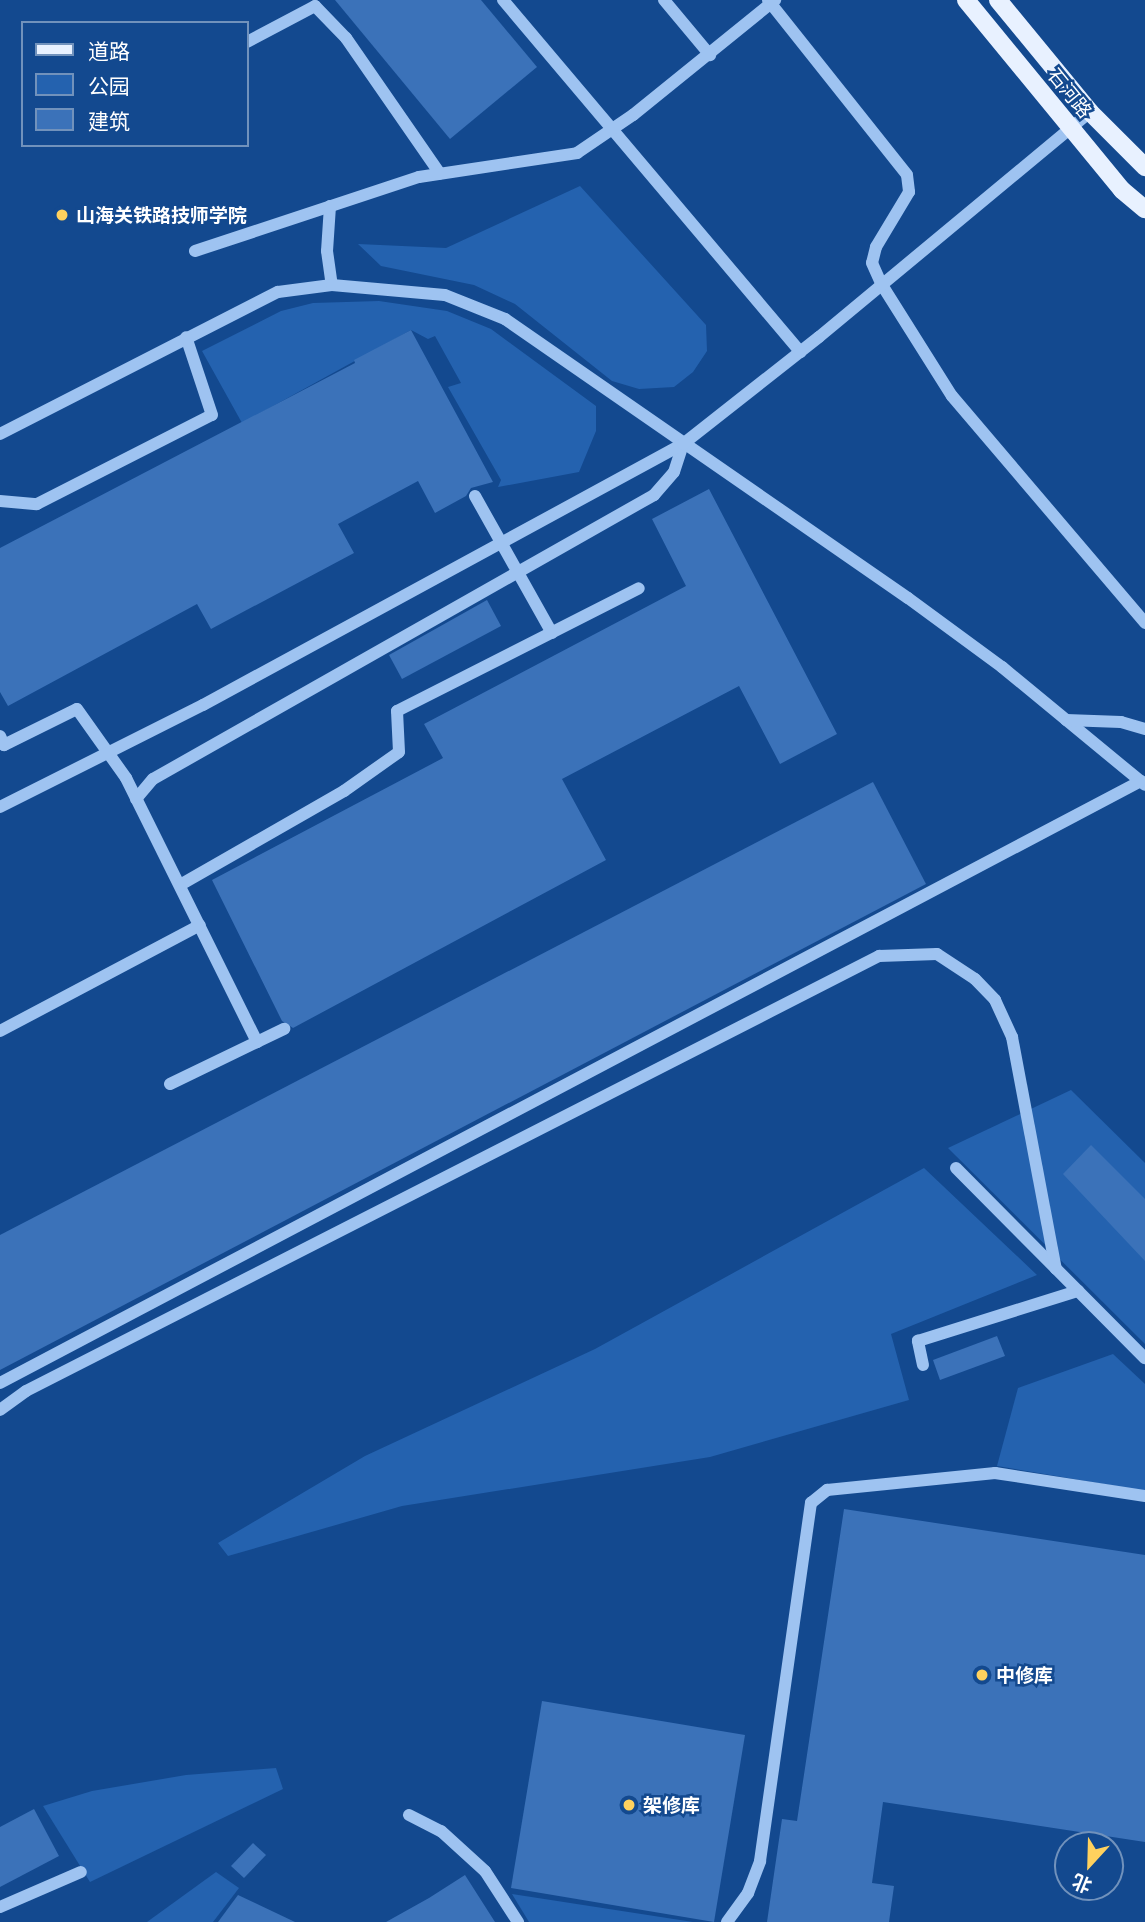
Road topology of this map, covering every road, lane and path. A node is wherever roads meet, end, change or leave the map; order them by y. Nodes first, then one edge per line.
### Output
1 (503, 0) edge
2 (664, 0) edge
3 (967, 0) edge
4 (998, 0) edge
5 (772, 1) edge
6 (248, 41) edge
7 (710, 55) junction
8 (1090, 112) junction
9 (1071, 127) junction
10 (611, 130) junction
11 (1145, 167) edge
12 (440, 174) junction
13 (330, 206) junction
14 (1145, 209) edge
15 (195, 251) dead end
16 (332, 285) junction
17 (883, 285) junction
18 (186, 337) junction
19 (800, 352) junction
20 (0, 434) edge
21 (682, 444) junction
22 (475, 496) dead end
23 (0, 502) edge
24 (500, 545) junction
25 (518, 572) junction
26 (639, 588) dead end
27 (1145, 623) edge
28 (552, 633) junction
29 (1066, 720) junction
30 (1145, 729) edge
31 (0, 736) edge
32 (106, 753) junction
33 (1143, 783) edge
34 (136, 799) junction
35 (0, 807) edge
36 (180, 885) junction
37 (200, 925) junction
38 (284, 1029) dead end
39 (0, 1031) edge
40 (257, 1042) junction
41 (170, 1084) dead end
42 (956, 1168) dead end
43 (1056, 1269) junction
44 (1078, 1291) junction
45 (1145, 1358) edge
46 (923, 1365) dead end
47 (0, 1383) edge
48 (0, 1410) edge
49 (1145, 1496) edge
50 (408, 1815) dead end
51 (81, 1872) dead end
52 (0, 1907) edge
53 (518, 1922) edge
54 (727, 1922) edge

1 - 10 lane
2 - 7 lane
3 - 9 main road, 石河路
4 - 8 main road, 石河路
5 - 7 lane
5 - 17 lane
6 - 12 lane
7 - 10 lane
8 - 9 lane
8 - 11 main road, 石河路
9 - 14 main road, 石河路
9 - 17 lane
10 - 12 lane
10 - 19 lane
12 - 13 lane
13 - 15 lane
13 - 16 lane
16 - 18 lane
16 - 21 lane
17 - 19 lane
17 - 27 lane
18 - 20 lane
18 - 23 lane
19 - 21 lane
21 - 24 lane
21 - 25 lane
21 - 29 lane
22 - 24 lane
24 - 25 lane
24 - 32 lane
25 - 28 lane
25 - 34 lane
26 - 28 lane
28 - 36 lane
29 - 30 lane
29 - 33 lane
31 - 32 lane
32 - 34 lane
32 - 35 lane
33 - 47 lane
34 - 36 lane
36 - 37 lane
37 - 39 lane
37 - 40 lane
38 - 40 lane
40 - 41 lane
42 - 43 lane
43 - 44 lane
43 - 48 lane
44 - 45 lane
44 - 46 lane
49 - 54 lane
50 - 53 lane
51 - 52 lane

